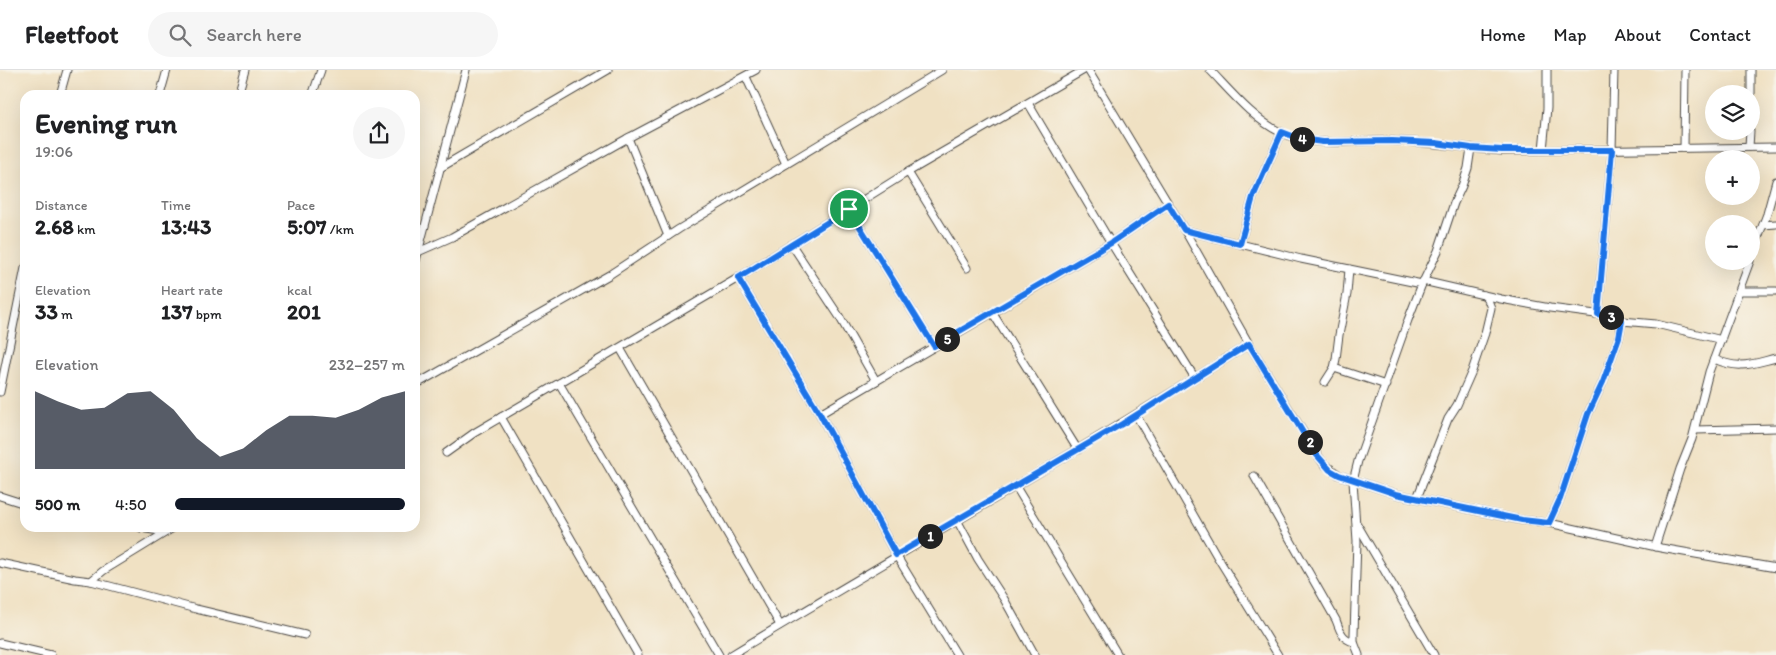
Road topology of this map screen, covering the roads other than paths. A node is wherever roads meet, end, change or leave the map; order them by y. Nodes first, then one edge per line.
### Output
1 (67, 70) edge
2 (167, 70) edge
3 (245, 70) edge
4 (321, 70) edge
5 (466, 70) edge
6 (608, 70) edge
7 (758, 70) edge
8 (942, 70) edge
9 (1084, 70) edge
10 (1088, 70) edge
11 (1210, 70) edge
12 (1547, 70) edge
13 (1614, 70) edge
14 (1685, 70) edge
15 (1751, 70) edge
16 (746, 77) junction
17 (1751, 85) edge
18 (61, 90) edge
19 (161, 90) edge
20 (239, 90) edge
21 (314, 90) edge
22 (1028, 103) junction
23 (1282, 132) junction
24 (628, 138) junction
25 (1749, 140) edge
26 (1749, 147) junction
27 (1776, 147) edge
28 (1471, 148) junction
29 (1684, 148) junction
30 (1543, 150) junction
31 (1612, 150) junction
32 (786, 164) junction
33 (440, 168) junction
34 (908, 172) junction
35 (1776, 181) edge
36 (1168, 204) junction
37 (849, 209) junction
38 (1776, 224) edge
39 (1763, 225) junction
40 (1184, 230) junction
41 (1760, 233) edge
42 (668, 236) junction
43 (1111, 243) junction
44 (420, 244) edge
45 (1240, 244) junction
46 (792, 245) junction
47 (420, 251) edge
48 (967, 268) dead end
49 (1349, 269) junction
50 (1747, 270) edge
51 (738, 278) junction
52 (1423, 283) junction
53 (1739, 291) junction
54 (1776, 291) edge
55 (20, 293) edge
56 (1483, 294) junction
57 (992, 312) junction
58 (1598, 314) junction
59 (1622, 321) junction
60 (1722, 340) junction
61 (1249, 344) junction
62 (934, 346) junction
63 (620, 348) junction
64 (1776, 358) edge
65 (1714, 359) junction
66 (1334, 368) junction
67 (1195, 378) junction
68 (876, 381) junction
69 (420, 382) edge
70 (1325, 382) dead end
71 (559, 383) junction
72 (1386, 385) junction
73 (0, 392) edge
74 (820, 414) junction
75 (1136, 415) junction
76 (501, 416) junction
77 (1776, 428) edge
78 (1695, 430) junction
79 (1078, 450) junction
80 (446, 453) dead end
81 (1254, 476) dead end
82 (1353, 481) junction
83 (1016, 487) junction
84 (0, 496) edge
85 (1417, 498) junction
86 (20, 502) edge
87 (958, 520) junction
88 (1356, 521) junction
89 (1549, 523) junction
90 (165, 532) edge
91 (1654, 547) junction
92 (896, 555) junction
93 (0, 562) edge
94 (1776, 568) edge
95 (91, 581) junction
96 (780, 625) junction
97 (305, 635) dead end
98 (1354, 642) junction
99 (0, 643) edge
100 (51, 655) edge
101 (638, 655) edge
102 (719, 655) edge
103 (731, 655) edge
104 (956, 655) edge
105 (1035, 655) edge
106 (1118, 655) edge
107 (1278, 655) edge
108 (1359, 655) edge
109 (1434, 655) edge

1 - 18 street
2 - 19 street
3 - 20 street
4 - 21 street
5 - 33 street
6 - 33 street
7 - 16 street
7 - 24 street
8 - 32 street
9 - 22 street
10 - 36 street
11 - 23 street
12 - 30 street
13 - 31 street
14 - 29 street
15 - 17 street
16 - 24 street
16 - 32 street
22 - 34 street
22 - 43 street
23 - 28 street
23 - 45 street
24 - 42 street
24 - 47 street
25 - 26 street
26 - 27 street
26 - 29 street
28 - 30 street
28 - 52 street
29 - 31 street
30 - 31 street
31 - 58 street
32 - 42 street
33 - 44 street
34 - 37 street
34 - 48 street
35 - 39 street
36 - 40 street
36 - 43 street
37 - 46 street
37 - 62 street
38 - 39 street
39 - 41 street
40 - 45 street
40 - 61 street
42 - 69 street
43 - 57 street
43 - 67 street
45 - 49 street
46 - 51 street
46 - 68 street
49 - 52 street
49 - 66 street
50 - 53 street
51 - 63 street
51 - 74 street
52 - 56 street
52 - 72 street
53 - 54 street
53 - 60 street
55 - 73 street
56 - 58 street
56 - 85 street
57 - 62 street
57 - 79 street
58 - 59 street
59 - 60 street
59 - 89 street
60 - 65 street
61 - 67 street
61 - 82 street
62 - 68 street
63 - 71 street
63 - 96 street
64 - 65 street
65 - 78 street
66 - 70 street
66 - 72 street
67 - 75 street
68 - 74 street
71 - 76 street
71 - 102 street
72 - 82 street
74 - 92 street
75 - 79 street
75 - 107 street
76 - 80 street
76 - 101 street
77 - 78 street
78 - 91 street
79 - 83 street
81 - 98 street
82 - 85 street
82 - 88 street
83 - 87 street
83 - 106 street
84 - 86 street
85 - 89 street
87 - 92 street
87 - 105 street
88 - 98 street
88 - 109 street
89 - 91 street
90 - 95 street
91 - 94 street
92 - 96 street
92 - 104 street
93 - 95 street
95 - 97 street
96 - 103 street
98 - 108 street
99 - 100 street

